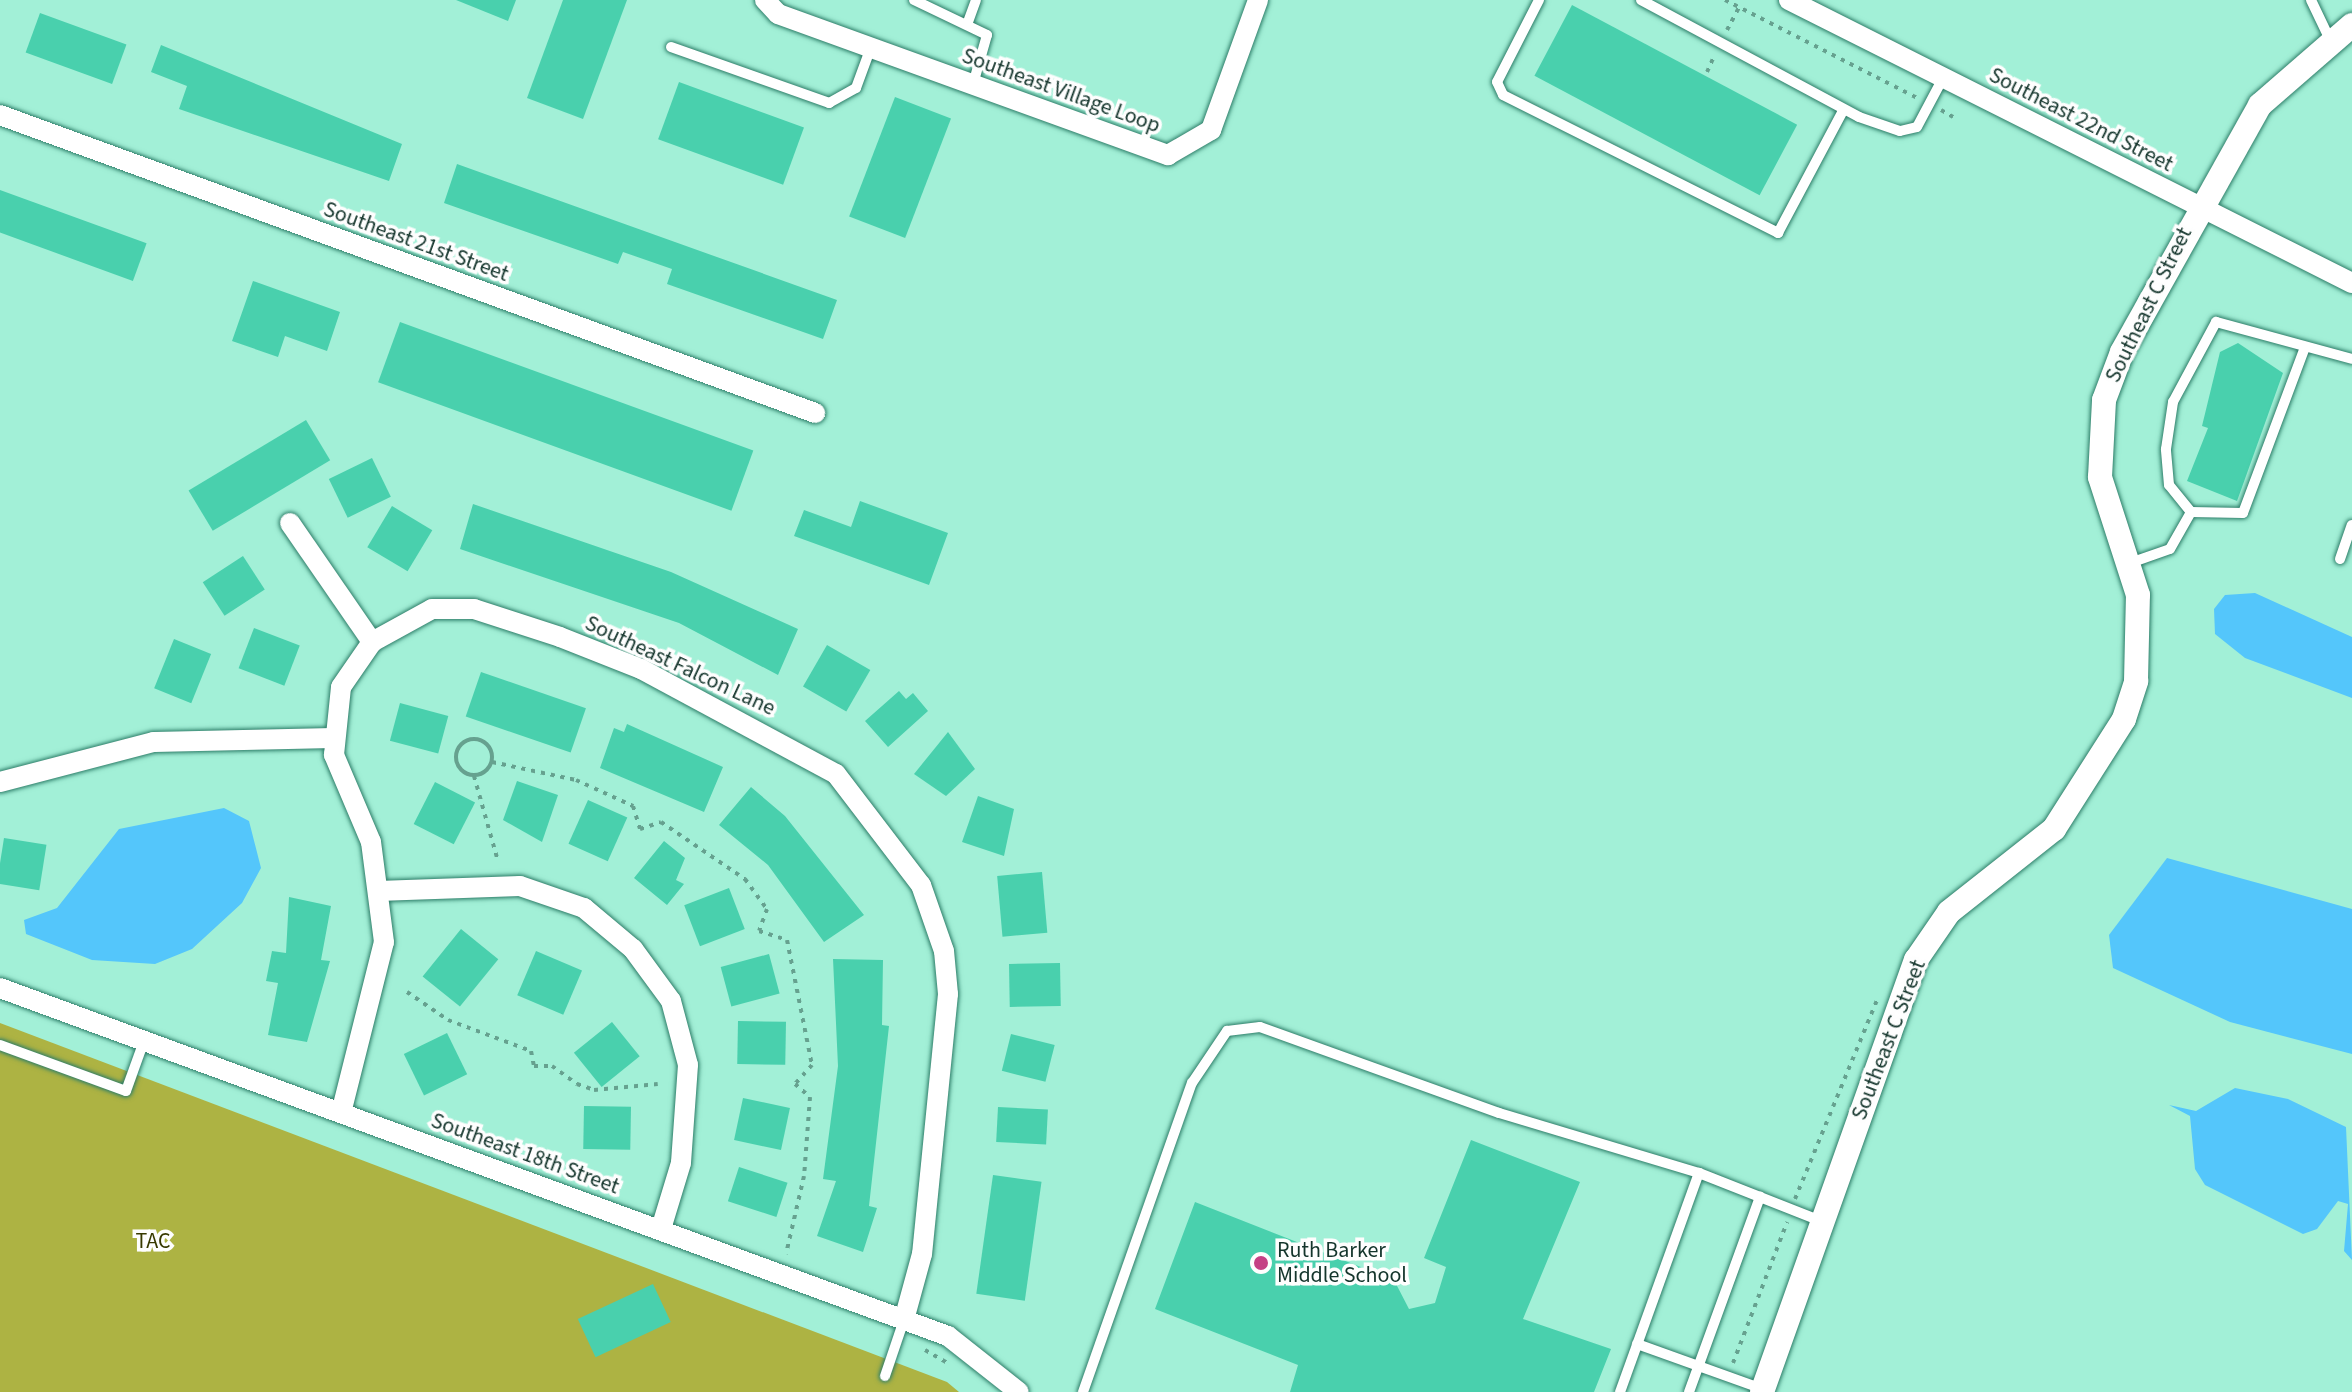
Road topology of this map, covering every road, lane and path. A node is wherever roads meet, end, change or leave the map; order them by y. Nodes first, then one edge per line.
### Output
1 (765, 0) edge
2 (914, 0) edge
3 (976, 0) edge
4 (1258, 0) edge
5 (1539, 0) edge
6 (1641, 0) edge
7 (1725, 0) edge
8 (1789, 0) edge
9 (2311, 0) edge
10 (968, 22) junction
11 (2352, 25) edge
12 (2333, 46) junction
13 (671, 47) dead end
14 (871, 47) junction
15 (1943, 78) junction
16 (973, 84) junction
17 (1929, 104) junction
18 (1844, 109) junction
19 (0, 115) edge
20 (1953, 117) dead end
21 (2198, 206) junction
22 (2352, 283) edge
23 (2304, 350) junction
24 (2352, 359) edge
25 (815, 413) dead end
26 (2191, 512) junction
27 (290, 523) dead end
28 (2352, 525) edge
29 (2340, 559) dead end
30 (2130, 563) junction
31 (372, 642) junction
32 (333, 738) junction
33 (492, 762) junction
34 (474, 776) junction
35 (0, 782) edge
36 (497, 858) dead end
37 (378, 891) junction
38 (0, 988) edge
39 (407, 992) dead end
40 (1881, 994) dead end
41 (144, 1041) junction
42 (0, 1045) edge
43 (658, 1084) dead end
44 (341, 1113) junction
45 (1699, 1173) junction
46 (1797, 1195) dead end
47 (1760, 1197) junction
48 (1788, 1221) dead end
49 (1823, 1222) junction
50 (661, 1229) junction
51 (786, 1254) dead end
52 (904, 1320) junction
53 (1637, 1344) junction
54 (1733, 1363) dead end
55 (1698, 1366) junction
56 (885, 1376) dead end
57 (1762, 1391) edge
58 (1019, 1392) edge
59 (1083, 1392) edge
60 (1620, 1392) edge
61 (1689, 1392) edge

1 - 14 street, Southeast Village Loop
2 - 10 lane
3 - 10 lane
4 - 16 street, Southeast Village Loop
5 - 18 lane
6 - 18 lane
7 - 17 path
8 - 15 street, Southeast 22nd Street
9 - 12 lane
10 - 16 lane
11 - 12 street, Southeast C Street
12 - 21 street, Southeast C Street
13 - 14 lane
14 - 16 street, Southeast Village Loop
15 - 17 lane
15 - 21 street, Southeast 22nd Street
17 - 18 lane
17 - 20 path
19 - 25 street, Southeast 21st Street
21 - 22 street, Southeast 22nd Street
21 - 30 street, Southeast C Street
23 - 24 lane
23 - 26 lane
23 - 26 lane
26 - 30 lane
27 - 31 street
28 - 29 lane
30 - 49 street, Southeast C Street
31 - 32 street, Southeast Falcon Lane
31 - 52 street, Southeast Falcon Lane
32 - 35 street
32 - 37 street, Southeast Falcon Lane
33 - 34 path
33 - 34 path
33 - 51 path
34 - 36 path
37 - 44 street, Southeast Falcon Lane
37 - 50 street
38 - 41 street, Southeast 18th Street
39 - 43 path
40 - 46 path
41 - 42 lane
41 - 44 street, Southeast 18th Street
44 - 50 street, Southeast 18th Street
45 - 47 lane
45 - 53 lane
45 - 59 lane
47 - 49 lane
47 - 55 lane
48 - 54 path
49 - 57 street, Southeast C Street
50 - 52 street, Southeast 18th Street
52 - 56 lane
52 - 58 street, Southeast 18th Street
53 - 55 lane
53 - 60 lane
55 - 57 lane
55 - 61 lane

